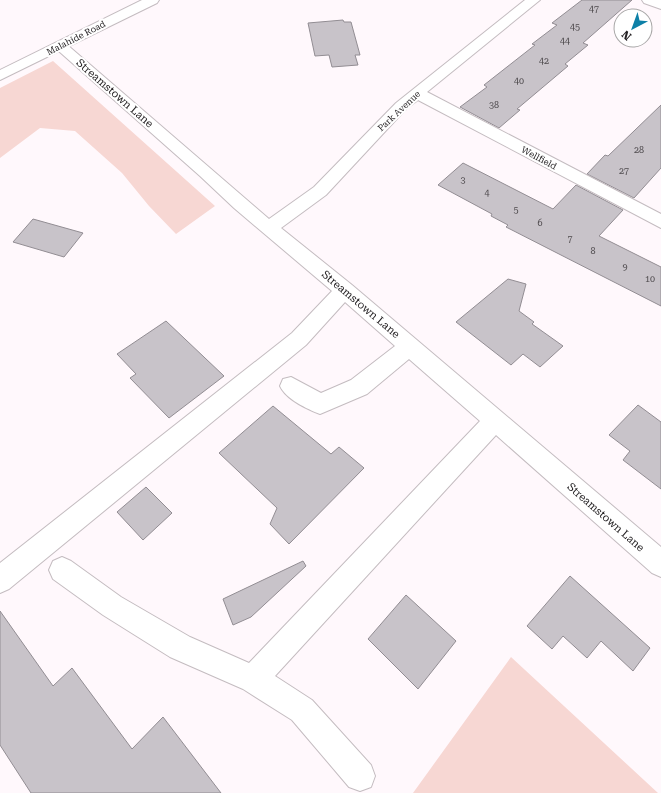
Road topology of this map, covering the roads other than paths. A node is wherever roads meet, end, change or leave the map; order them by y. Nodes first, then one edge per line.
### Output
1 (152, 0) edge
2 (533, 0) edge
3 (649, 0) edge
4 (661, 5) edge
5 (60, 46) junction
6 (0, 76) edge
7 (417, 94) junction
8 (661, 222) edge
9 (269, 228) junction
10 (345, 290) junction
11 (410, 346) junction
12 (291, 386) dead end
13 (494, 420) junction
14 (661, 564) edge
15 (62, 570) dead end
16 (0, 580) edge
17 (253, 679) junction
18 (360, 776) dead end

1 - 5 street, Malahide Road
2 - 7 street, Park Avenue
3 - 4 street
5 - 6 street, Malahide Road
5 - 9 street, Streamstown Lane
7 - 8 street, Wellfield
7 - 9 street, Park Avenue
9 - 10 street, Streamstown Lane
10 - 11 street, Streamstown Lane
10 - 16 street
11 - 12 street
11 - 13 street, Streamstown Lane
13 - 14 street, Streamstown Lane
13 - 17 street
15 - 17 street
17 - 18 street

